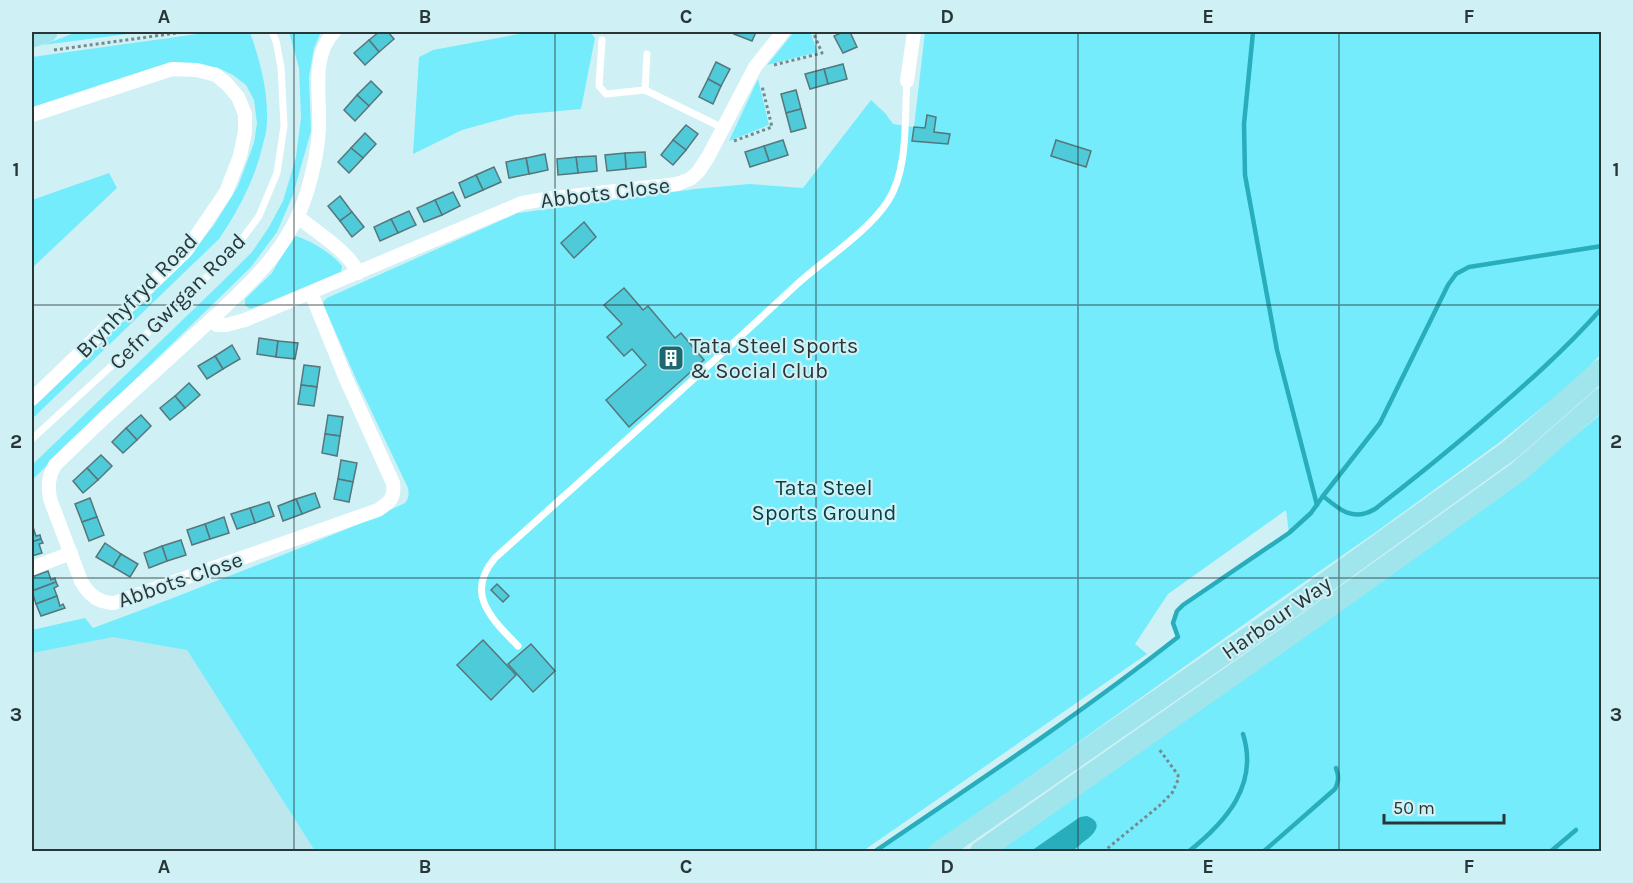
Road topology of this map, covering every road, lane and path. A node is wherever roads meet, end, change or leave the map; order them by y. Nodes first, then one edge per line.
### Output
1 (184, 32) edge
2 (272, 32) edge
3 (334, 32) edge
4 (783, 32) edge
5 (813, 32) edge
6 (914, 32) edge
7 (41, 40) edge
8 (602, 40) dead end
9 (647, 54) dead end
10 (755, 67) junction
11 (907, 81) joint
12 (645, 90) junction
13 (32, 115) edge
14 (720, 133) junction
15 (297, 220) junction
16 (358, 273) junction
17 (311, 293) junction
18 (212, 319) junction
19 (1602, 369) edge
20 (1602, 398) edge
21 (32, 399) edge
22 (32, 439) edge
23 (71, 553) junction
24 (32, 567) edge
25 (518, 646) dead end
26 (1148, 734) junction
27 (939, 852) edge
28 (980, 852) edge
29 (1103, 852) edge

1 - 7 path
2 - 22 lane, Cefn Gwrgan Road
3 - 15 street, Abbots Close
4 - 10 street, Abbots Close
5 - 10 path
6 - 11 street
8 - 12 lane
9 - 12 lane
10 - 14 street, Abbots Close
10 - 14 path
11 - 25 lane
12 - 14 lane
13 - 21 street, Brynhyfryd Road
14 - 16 street, Abbots Close
15 - 16 street
15 - 18 street, Abbots Close
16 - 17 street, Abbots Close
17 - 18 street, Abbots Close
17 - 23 street, Abbots Close
18 - 23 street, Abbots Close
19 - 27 main road, Harbour Way
20 - 26 main road, Harbour Way
23 - 24 street
26 - 28 main road, Harbour Way
26 - 29 path

